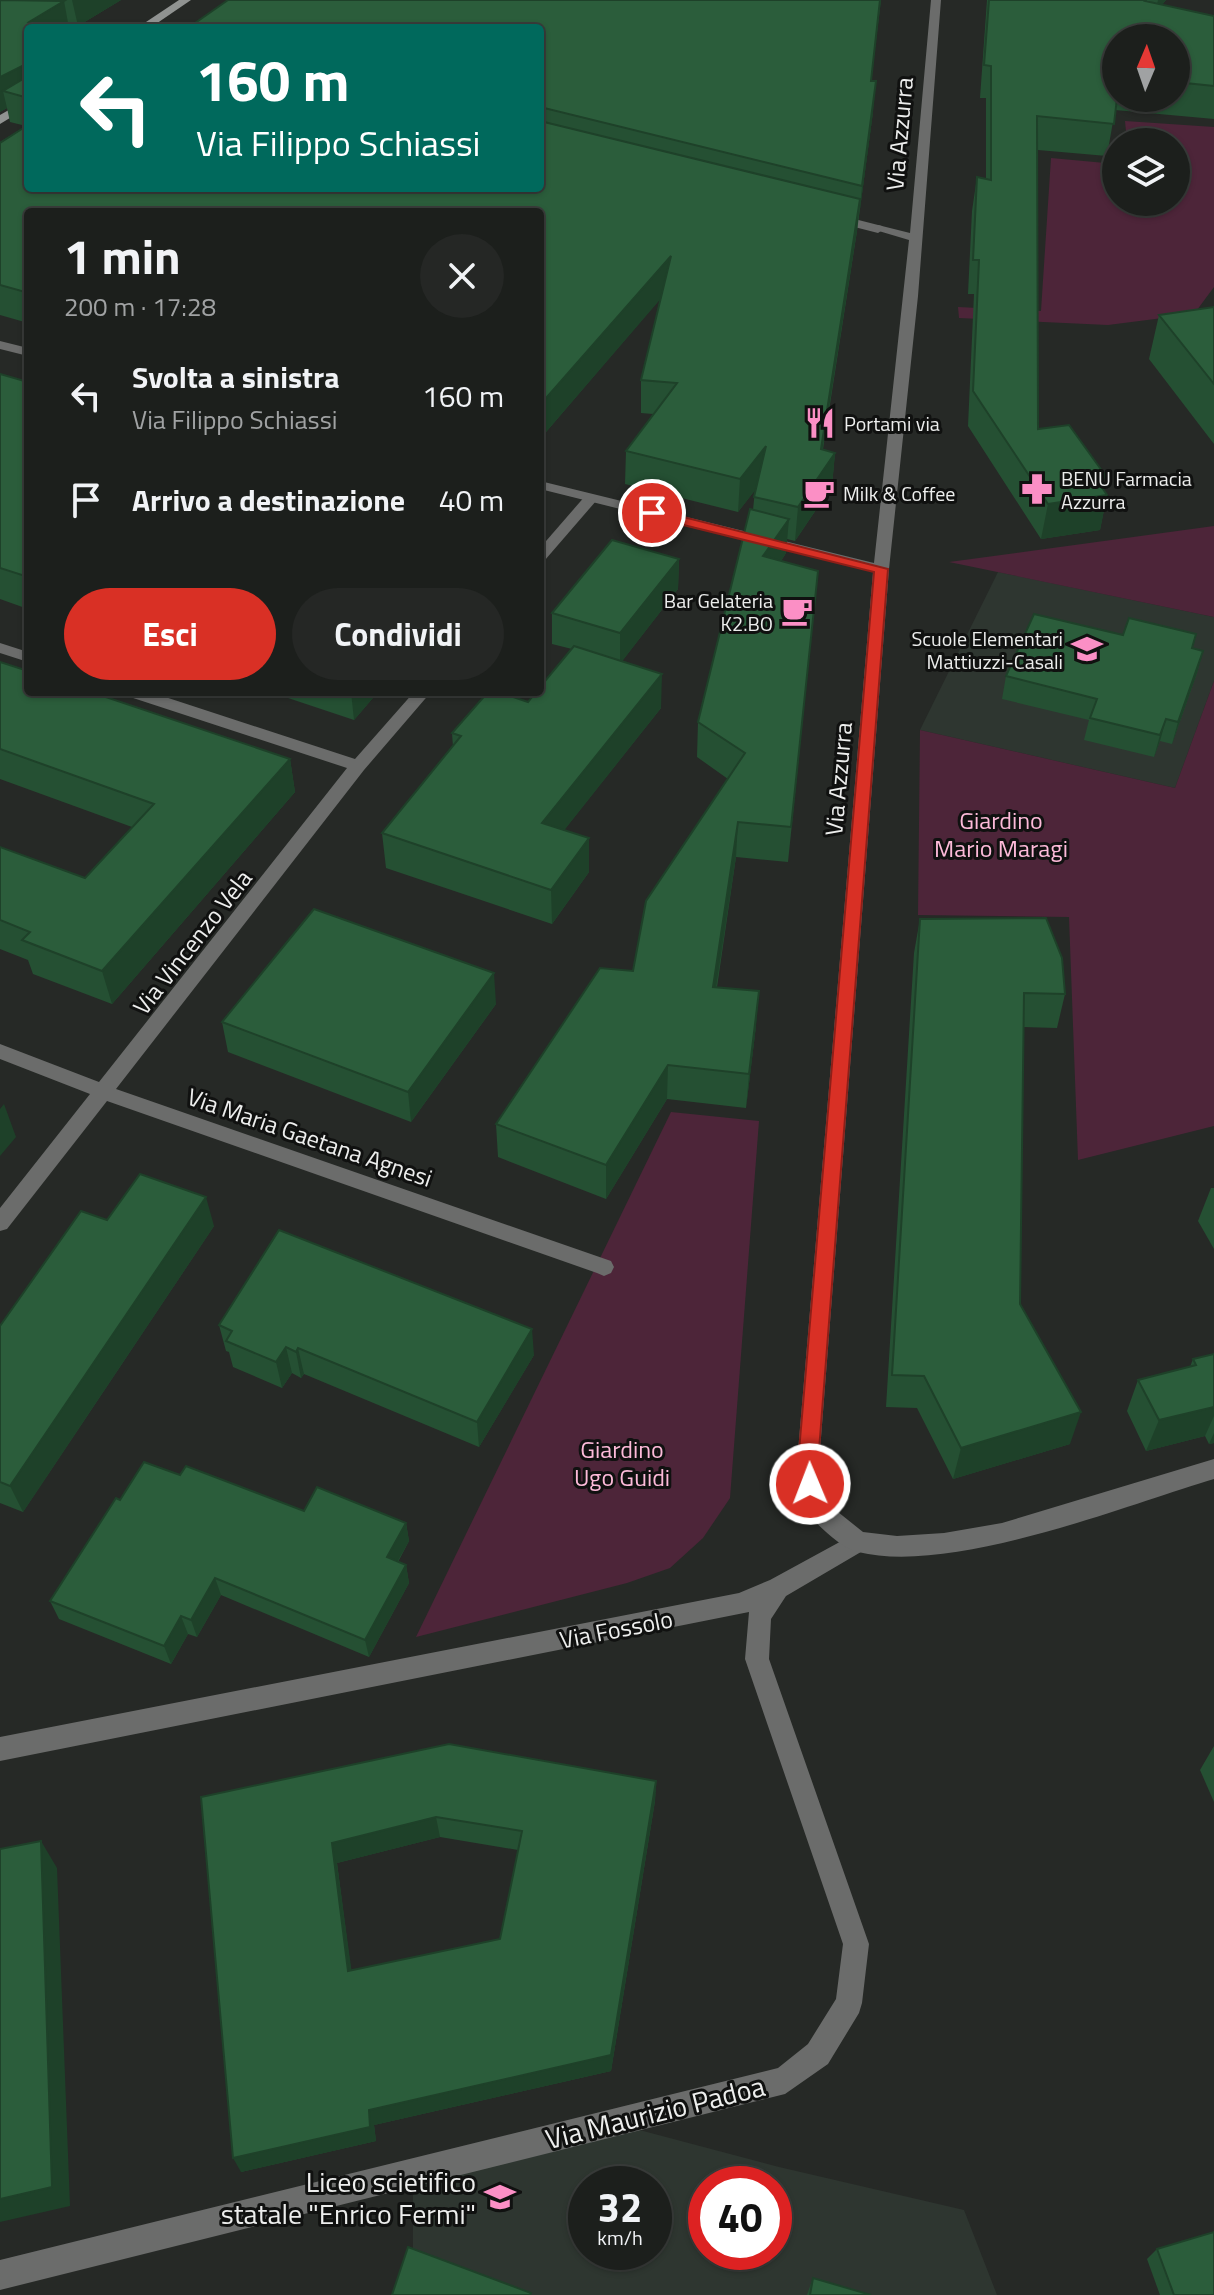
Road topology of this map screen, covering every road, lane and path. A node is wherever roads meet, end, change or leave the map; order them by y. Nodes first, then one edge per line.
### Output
1 (186, 0) edge
2 (936, 0) edge
3 (0, 11) edge
4 (54, 24) edge
5 (148, 24) edge
6 (24, 105) edge
7 (0, 120) edge
8 (812, 213) edge
9 (916, 238) junction
10 (0, 345) edge
11 (24, 351) edge
12 (544, 486) edge
13 (591, 498) junction
14 (544, 552) edge
15 (881, 569) junction
16 (0, 648) edge
17 (24, 656) edge
18 (145, 696) edge
19 (419, 696) edge
20 (358, 766) junction
21 (0, 1051) edge
22 (104, 1092) junction
23 (0, 1223) edge
24 (604, 1267) dead end
25 (1214, 1469) edge
26 (858, 1542) junction
27 (778, 1588) junction
28 (0, 1749) edge
29 (0, 2275) edge

1 - 5 main road
2 - 9 street, Via Azzurra
3 - 4 street
6 - 7 main road
8 - 9 street
9 - 15 street, Via Azzurra
10 - 11 street
12 - 13 street
13 - 14 street
13 - 15 street
15 - 26 street, Via Azzurra
16 - 17 street
18 - 20 street
19 - 20 street, Via Vincenzo Vela
20 - 22 street, Via Vincenzo Vela
21 - 22 street, Via Maria Gaetana Agnesi
22 - 23 street, Via Vincenzo Vela
22 - 24 street, Via Maria Gaetana Agnesi
25 - 26 street
26 - 27 street, Via Fossolo
27 - 28 street, Via Fossolo
27 - 29 street, Via Maurizio Padoa

